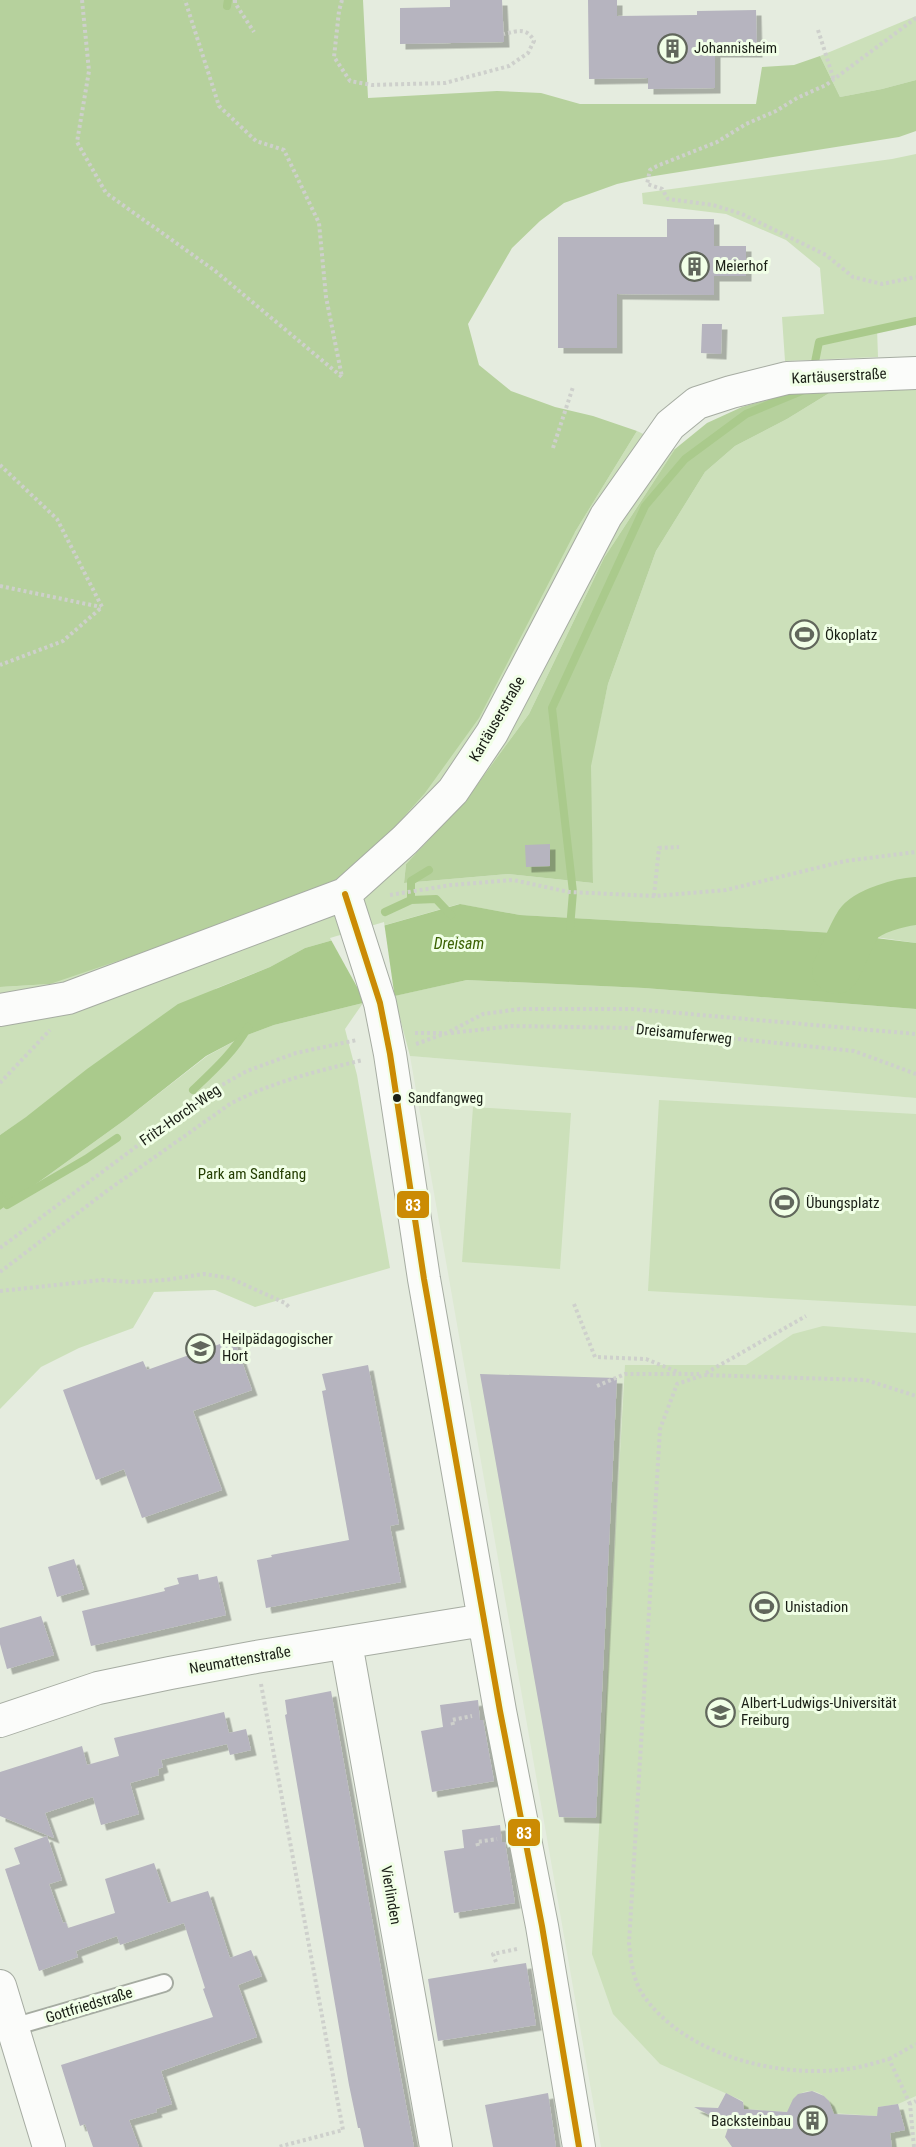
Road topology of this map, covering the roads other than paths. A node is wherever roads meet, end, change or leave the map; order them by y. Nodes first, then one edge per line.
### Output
1 (916, 372) edge
2 (348, 905) junction
3 (0, 1010) edge
4 (484, 1620) junction
5 (346, 1643) junction
6 (0, 1721) edge
7 (164, 1983) dead end
8 (0, 1986) edge
9 (13, 2027) junction
10 (49, 2147) edge
11 (436, 2147) edge
12 (579, 2147) edge

1 - 2 street, Kartäuserstraße
2 - 3 street, Kartäuserstraße
2 - 4 street
4 - 5 street, Neumattenstraße
4 - 12 street
5 - 6 street, Neumattenstraße
5 - 11 street, Vierlinden
7 - 9 lane, Gottfriedstraße
8 - 9 street
9 - 10 street

